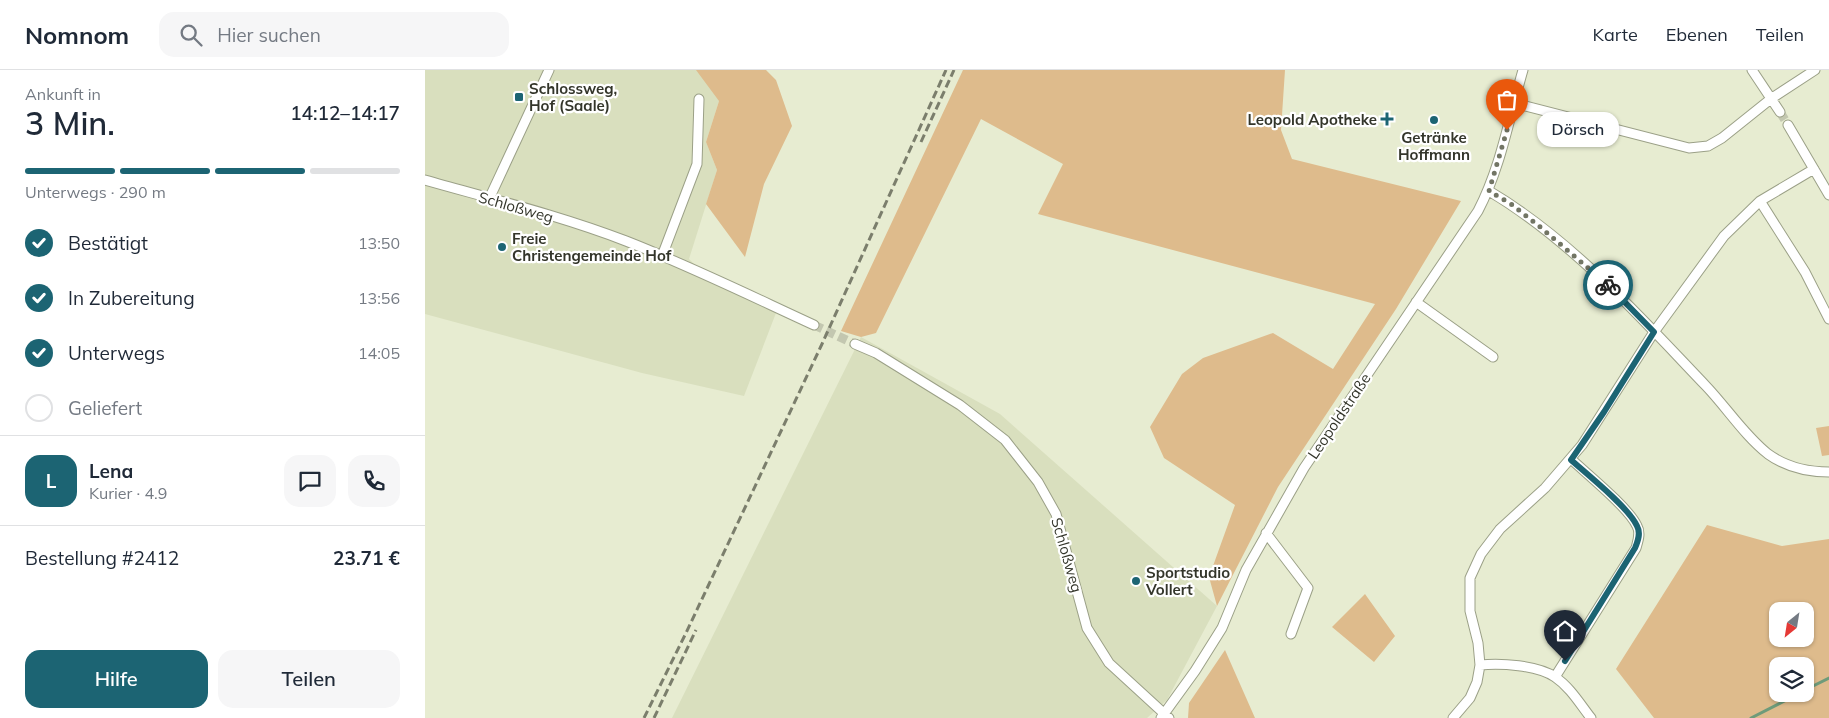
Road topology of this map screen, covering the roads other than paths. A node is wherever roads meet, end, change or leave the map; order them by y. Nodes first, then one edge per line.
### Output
1 (549, 70) edge
2 (1523, 70) edge
3 (1752, 70) edge
4 (1815, 70) edge
5 (1772, 98) junction
6 (699, 99) dead end
7 (1514, 103) junction
8 (1780, 112) tunnel mouth
9 (1787, 124) tunnel mouth
10 (1814, 169) junction
11 (425, 180) edge
12 (1489, 191) junction
13 (1829, 195) edge
14 (489, 199) junction
15 (1760, 201) junction
16 (663, 256) junction
17 (1417, 302) junction
18 (1829, 319) edge
19 (813, 325) tunnel mouth
20 (1654, 332) junction
21 (855, 344) tunnel mouth
22 (1493, 357) dead end
23 (1571, 460) junction
24 (1829, 472) edge
25 (1266, 533) junction
26 (1291, 634) dead end
27 (1480, 665) junction
28 (1555, 677) junction
29 (1165, 717) edge
30 (1453, 718) edge
31 (1591, 718) edge

1 - 14 street
2 - 7 street, Leopoldstraße
3 - 5 street
4 - 5 street
5 - 7 street
5 - 8 street
6 - 16 street
7 - 12 street, Leopoldstraße
9 - 10 street
10 - 13 street
10 - 15 street
11 - 14 street, Schloßweg
12 - 17 street, Leopoldstraße
12 - 20 street
14 - 16 street, Schloßweg
15 - 18 street
15 - 20 street
16 - 19 street, Schloßweg
17 - 22 street
17 - 25 street, Leopoldstraße
20 - 23 street
20 - 24 street
21 - 29 street, Schloßweg
23 - 27 street
23 - 28 street
25 - 26 street
25 - 29 street, Leopoldstraße
27 - 28 street
27 - 30 street
28 - 31 street

